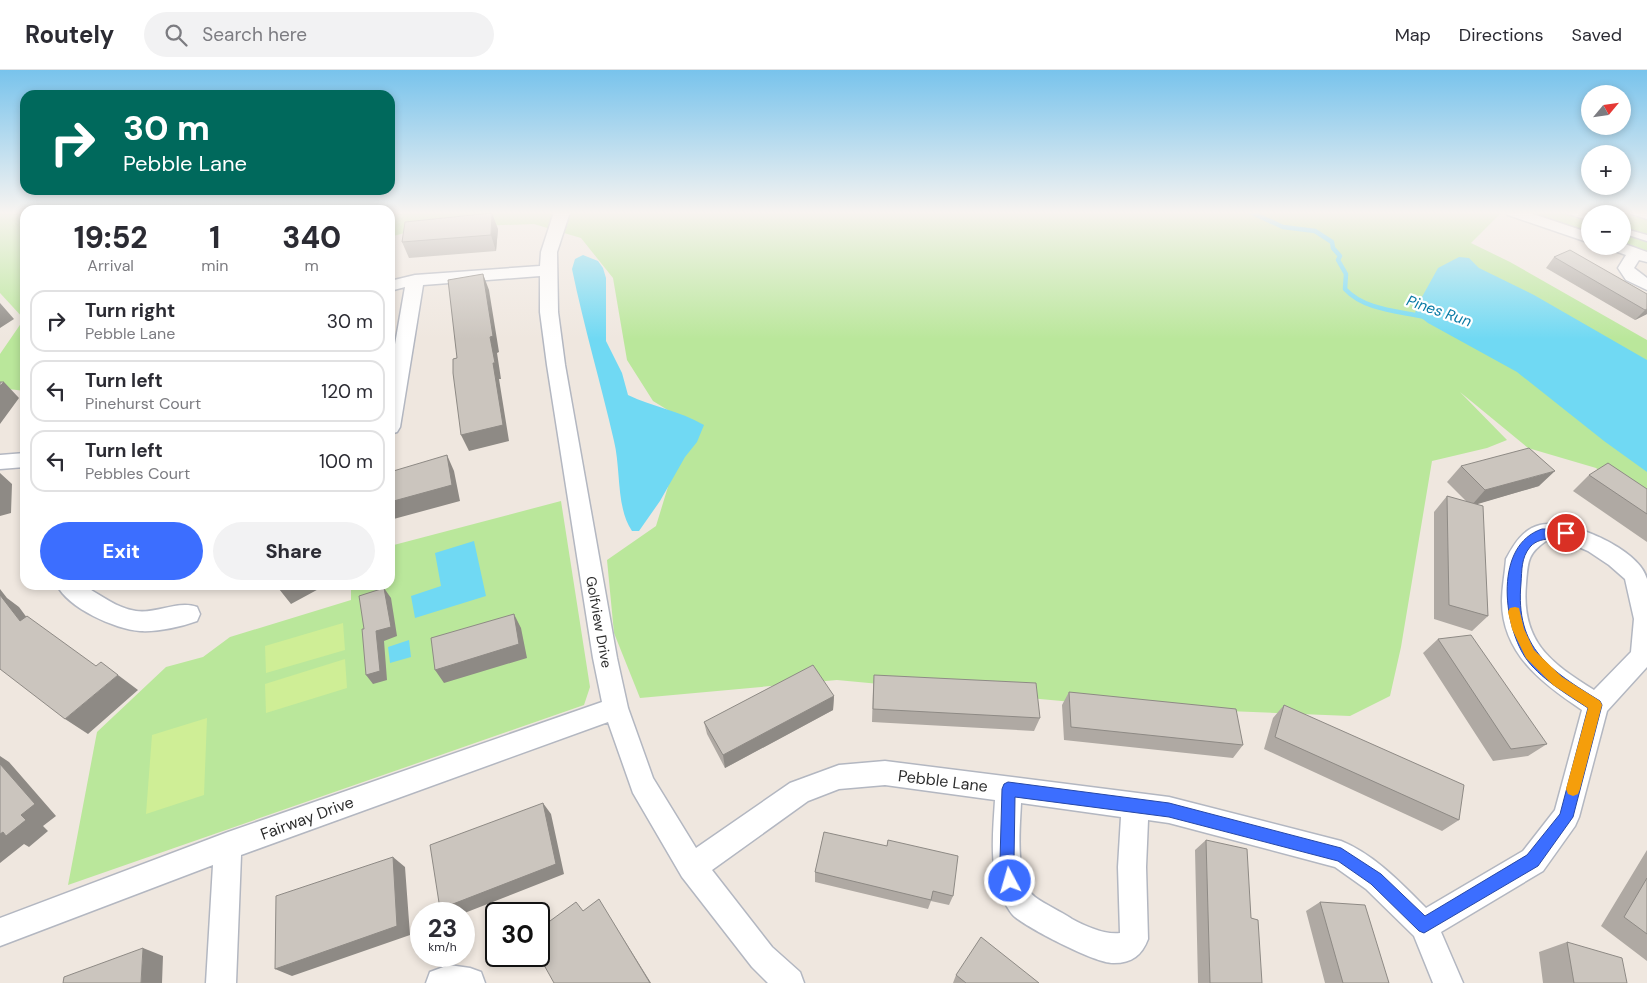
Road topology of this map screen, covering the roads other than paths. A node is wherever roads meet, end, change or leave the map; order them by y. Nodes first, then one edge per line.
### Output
1 (549, 255) edge
2 (1641, 255) edge
3 (548, 270) junction
4 (415, 280) junction
5 (395, 285) edge
6 (1647, 285) edge
7 (395, 398) edge
8 (20, 460) edge
9 (0, 462) edge
10 (71, 590) edge
11 (189, 614) dead end
12 (1596, 705) junction
13 (616, 708) junction
14 (1008, 789) junction
15 (1135, 805) junction
16 (228, 846) junction
17 (692, 867) junction
18 (1424, 926) junction
19 (0, 932) edge
20 (221, 983) edge
21 (441, 983) edge
22 (470, 983) edge
23 (789, 983) edge
24 (1448, 983) edge

1 - 3 street, Golfview Drive
2 - 6 street
3 - 4 street
3 - 13 street, Golfview Drive
4 - 5 street
4 - 7 street
8 - 9 street
10 - 11 street
12 - 12 street
12 - 18 street
13 - 16 street, Fairway Drive
13 - 17 street, Golfview Drive
14 - 15 street, Pebble Lane
14 - 15 street
14 - 17 street, Pebble Lane
15 - 18 street, Pebble Lane
16 - 19 street, Fairway Drive
16 - 20 street
17 - 23 street, Golfview Drive
18 - 24 street, Pebble Lane
21 - 22 street

